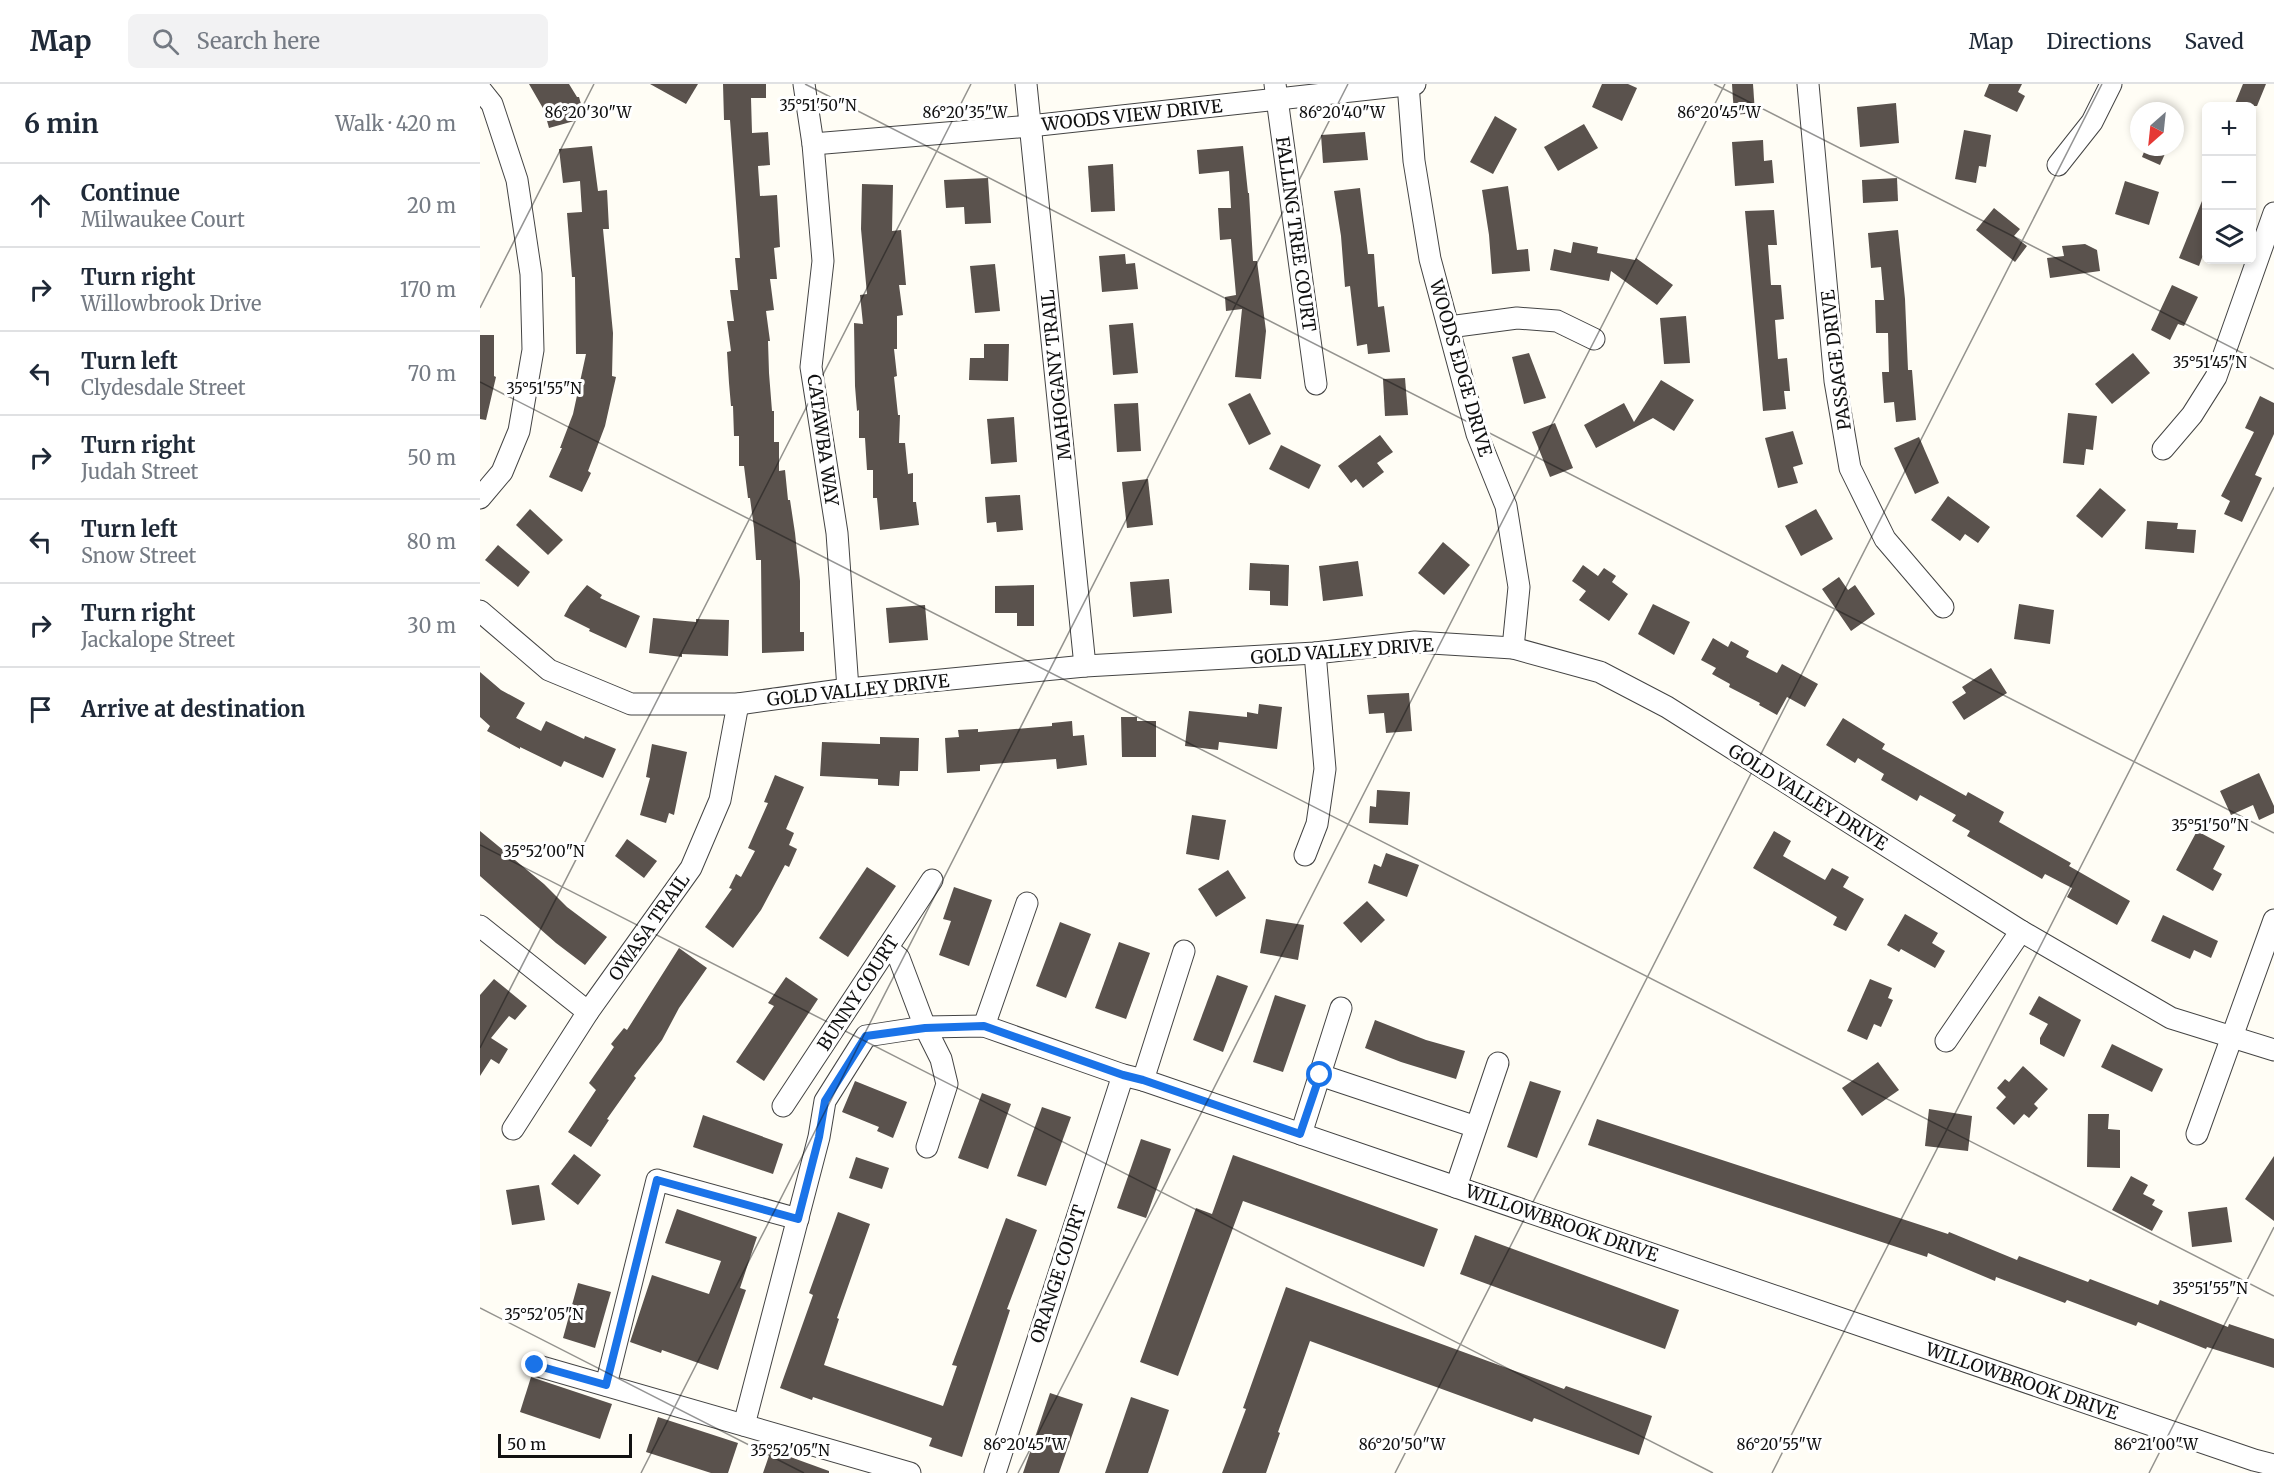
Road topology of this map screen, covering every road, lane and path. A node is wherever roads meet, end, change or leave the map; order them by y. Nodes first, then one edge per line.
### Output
1 (804, 84) edge
2 (1026, 84) edge
3 (1410, 84) edge
4 (1808, 84) edge
5 (2111, 84) edge
6 (480, 89) edge
7 (1276, 91) edge
8 (1030, 126) junction
9 (813, 144) junction
10 (2058, 165) dead end
11 (2274, 213) edge
12 (1449, 327) junction
13 (1594, 339) dead end
14 (1316, 384) dead end
15 (2163, 449) dead end
16 (480, 498) edge
17 (1943, 607) dead end
18 (480, 611) edge
19 (1513, 648) junction
20 (1315, 653) junction
21 (1085, 666) junction
22 (848, 689) junction
23 (738, 704) junction
24 (1305, 855) dead end
25 (932, 880) dead end
26 (1027, 903) dead end
27 (2274, 920) edge
28 (480, 926) edge
29 (2021, 931) junction
30 (887, 948) junction
31 (1184, 951) dead end
32 (1341, 1008) dead end
33 (588, 1012) junction
34 (984, 1026) junction
35 (925, 1028) junction
36 (2231, 1038) junction
37 (1946, 1041) dead end
38 (2274, 1050) edge
39 (1498, 1063) dead end
40 (1320, 1075) junction
41 (1133, 1078) junction
42 (783, 1106) dead end
43 (1476, 1127) junction
44 (513, 1129) dead end
45 (1300, 1134) junction
46 (2197, 1134) dead end
47 (927, 1147) dead end
48 (1456, 1187) junction
49 (798, 1219) junction
50 (535, 1365) dead end
51 (606, 1385) junction
52 (744, 1425) junction
53 (2274, 1465) edge
54 (910, 1473) edge
55 (995, 1473) edge

1 - 9 street, CATAWBA WAY
2 - 8 street, MAHOGANY TRAIL
3 - 7 street, WOODS VIEW DRIVE
3 - 12 street, WOODS EDGE DRIVE
4 - 17 street, PASSAGE DRIVE
5 - 10 street
6 - 16 street
7 - 8 street, WOODS VIEW DRIVE
7 - 14 street, FALLING TREE COURT
8 - 9 street, WOODS VIEW DRIVE
8 - 21 street, MAHOGANY TRAIL
9 - 22 street, CATAWBA WAY
11 - 15 street
12 - 13 street
12 - 19 street, WOODS EDGE DRIVE
18 - 23 street, GOLD VALLEY DRIVE
19 - 20 street, GOLD VALLEY DRIVE
19 - 29 street, GOLD VALLEY DRIVE
20 - 21 street, GOLD VALLEY DRIVE
20 - 24 street
21 - 22 street, GOLD VALLEY DRIVE
22 - 23 street, GOLD VALLEY DRIVE
23 - 33 street, OWASA TRAIL
25 - 30 street, BUNNY COURT
26 - 34 street
27 - 36 street
28 - 33 street
29 - 36 street, GOLD VALLEY DRIVE
29 - 37 street
30 - 35 street
30 - 42 street, BUNNY COURT
31 - 41 street, ORANGE COURT
32 - 40 street
33 - 44 street, OWASA TRAIL
34 - 35 street, WILLOWBROOK DRIVE
34 - 41 street, WILLOWBROOK DRIVE
35 - 47 street
35 - 49 street, WILLOWBROOK DRIVE
36 - 38 street, GOLD VALLEY DRIVE
36 - 46 street
39 - 43 street
40 - 43 street
40 - 45 street
41 - 45 street, WILLOWBROOK DRIVE
41 - 55 street, ORANGE COURT
43 - 48 street
45 - 48 street, WILLOWBROOK DRIVE
48 - 53 street, WILLOWBROOK DRIVE
49 - 51 street
49 - 52 street
50 - 51 street
51 - 52 street
52 - 54 street

